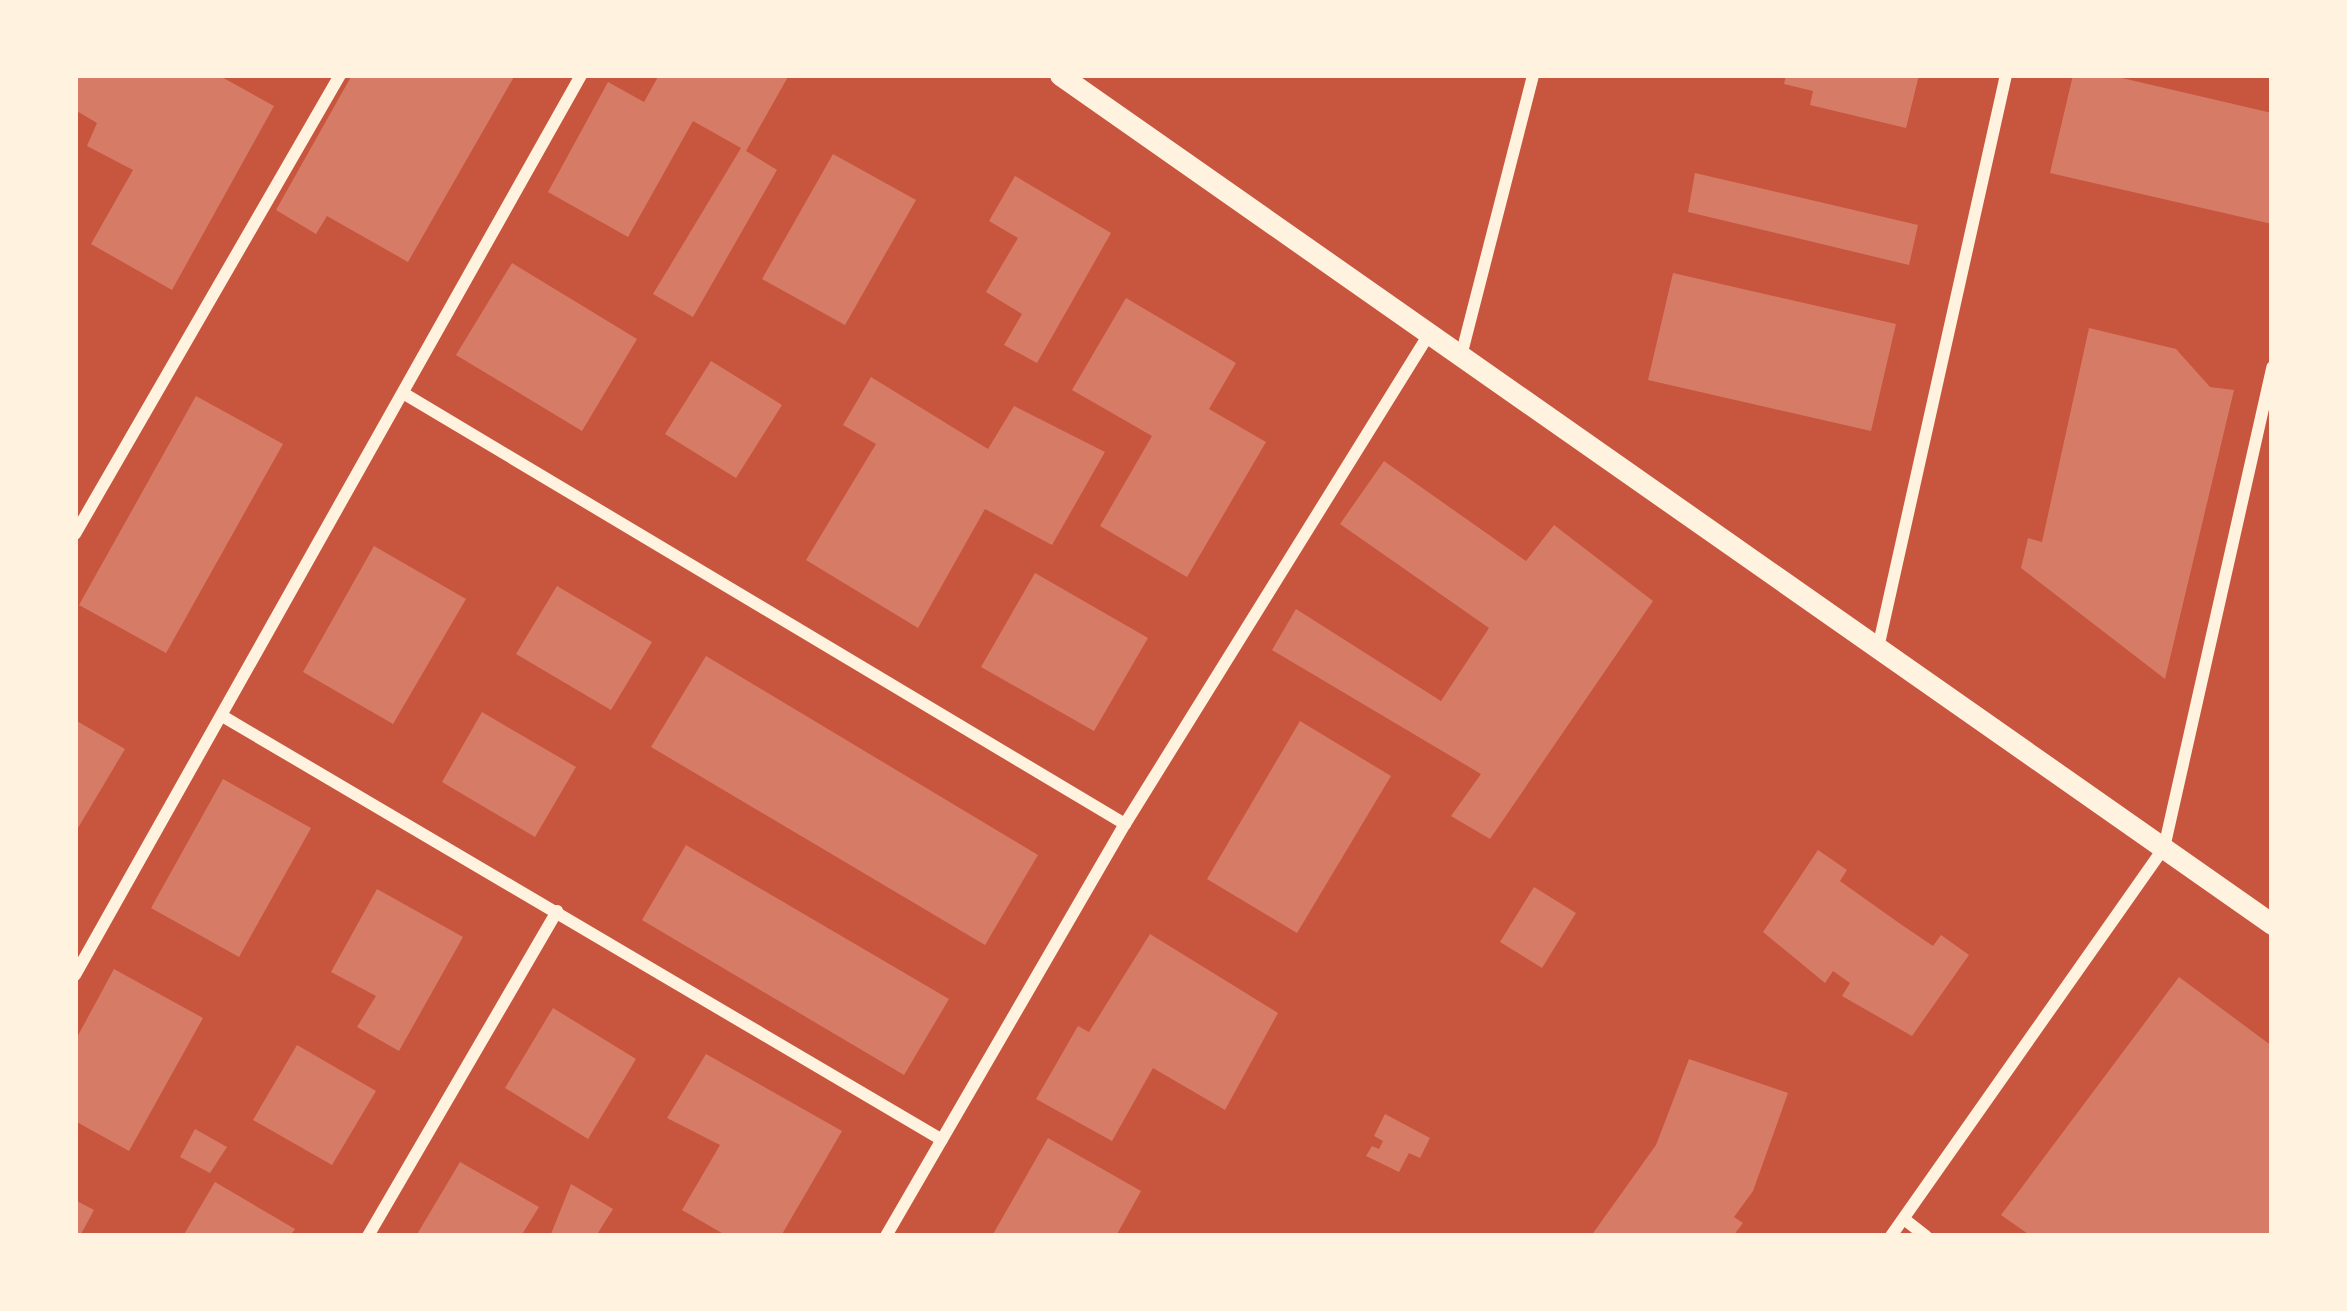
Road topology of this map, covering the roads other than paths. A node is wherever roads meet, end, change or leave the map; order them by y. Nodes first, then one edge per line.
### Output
1 (340, 75) edge
2 (580, 75) edge
3 (1060, 75) edge
4 (1532, 75) edge
5 (2006, 75) edge
6 (1429, 334) junction
7 (1460, 358) junction
8 (2272, 367) edge
9 (403, 393) junction
10 (75, 534) edge
11 (1878, 650) junction
12 (224, 717) junction
13 (1125, 824) junction
14 (2164, 848) junction
15 (557, 911) junction
16 (2272, 924) edge
17 (75, 975) edge
18 (943, 1140) junction
19 (1904, 1220) junction
20 (368, 1236) edge
21 (886, 1236) edge
22 (1891, 1236) edge
23 (1926, 1236) edge

1 - 10 street
2 - 9 street
3 - 6 street
4 - 7 street
5 - 11 street
6 - 7 street
6 - 13 street
7 - 11 street
8 - 14 street
9 - 12 street
9 - 13 street
11 - 14 street
12 - 15 street
12 - 17 street
13 - 18 street
14 - 16 street
14 - 19 street
15 - 18 street
15 - 20 street
18 - 21 street
19 - 22 street
19 - 23 street

